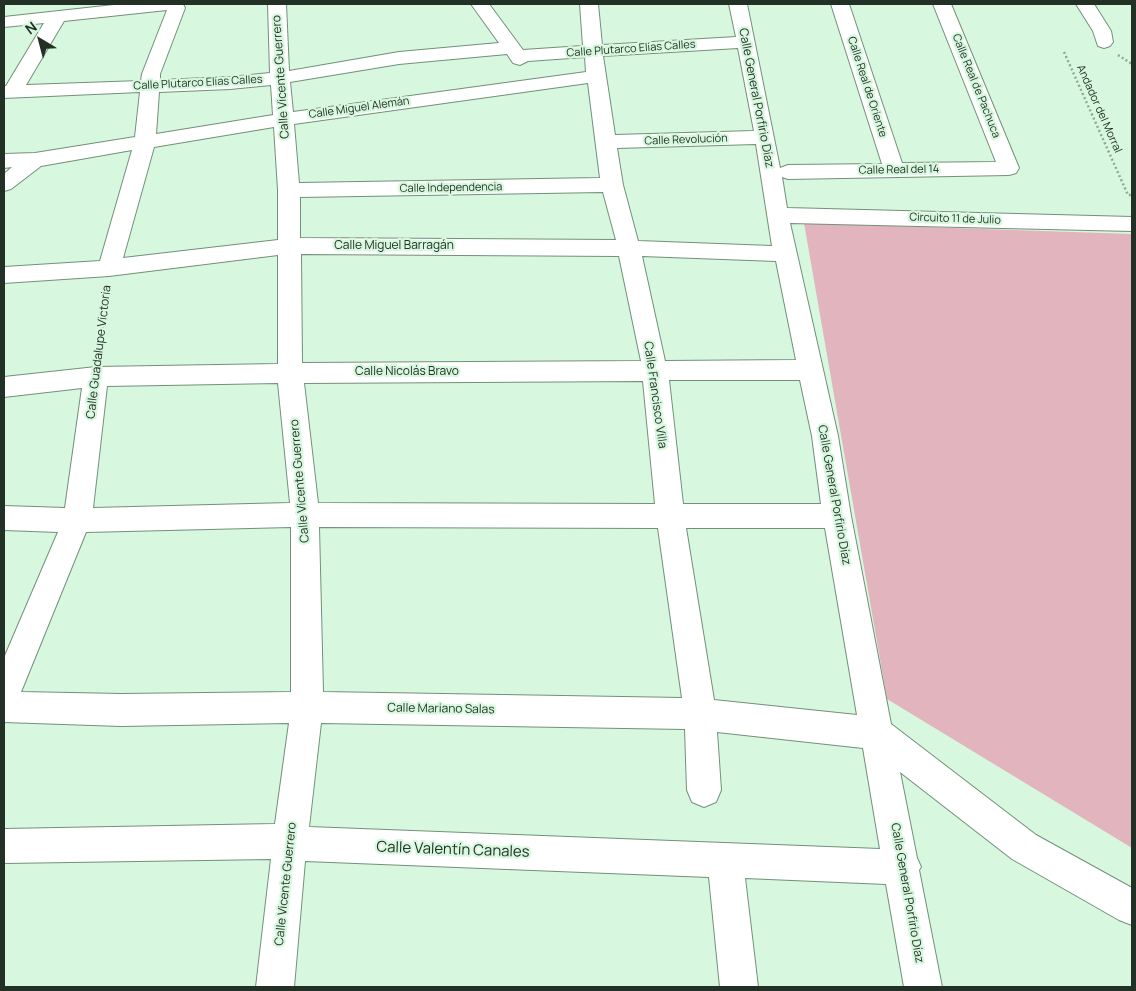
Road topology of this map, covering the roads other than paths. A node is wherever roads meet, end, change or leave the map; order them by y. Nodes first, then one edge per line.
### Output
1 (79, 4) edge
2 (167, 4) edge
3 (277, 4) edge
4 (480, 4) edge
5 (589, 4) edge
6 (738, 4) edge
7 (840, 4) edge
8 (942, 4) edge
9 (1085, 4) edge
10 (134, 8) junction
11 (57, 17) junction
12 (4, 22) edge
13 (744, 42) junction
14 (1104, 42) dead end
15 (593, 51) junction
16 (514, 52) junction
17 (597, 76) junction
18 (280, 78) junction
19 (544, 83) junction
20 (139, 86) junction
21 (8, 91) edge
22 (283, 119) junction
23 (765, 137) junction
24 (145, 141) junction
25 (608, 142) junction
26 (35, 160) junction
27 (4, 161) edge
28 (1009, 168) joint
29 (894, 170) junction
30 (788, 172) dead end
31 (4, 184) edge
32 (612, 186) junction
33 (289, 190) junction
34 (777, 215) junction
35 (1132, 224) edge
36 (290, 246) junction
37 (629, 248) junction
38 (786, 254) junction
39 (109, 268) junction
40 (4, 275) edge
41 (810, 370) junction
42 (654, 371) junction
43 (290, 373) junction
44 (96, 377) junction
45 (4, 386) edge
46 (305, 515) junction
47 (670, 516) junction
48 (838, 516) junction
49 (4, 518) edge
50 (77, 520) junction
51 (4, 694) edge
52 (4, 707) edge
53 (307, 707) junction
54 (700, 714) junction
55 (877, 734) junction
56 (704, 790) dead end
57 (290, 841) junction
58 (4, 846) edge
59 (725, 861) junction
60 (903, 867) junction
61 (1132, 907) edge
62 (275, 987) edge
63 (739, 987) edge
64 (923, 987) edge

1 - 10 street
2 - 10 street
2 - 20 street, Calle Guadalupe Victoria
3 - 18 street, Calle Vicente Guerrero
4 - 16 street
5 - 15 street, Calle Francisco Villa
6 - 13 street, Calle General Porfirio Díaz
7 - 29 street, Calle Real de Oriente
8 - 28 street, Calle Real de Pachuca
9 - 14 street
10 - 11 street
11 - 12 street
11 - 21 street
13 - 15 street, Calle Plutarco Elías Calles
13 - 23 street, Calle General Porfirio Díaz
15 - 16 street, Calle Plutarco Elías Calles
15 - 17 street, Calle Francisco Villa
16 - 18 street, Calle Plutarco Elías Calles
16 - 19 street
17 - 19 street, Calle Miguel Alemán
17 - 25 street, Calle Francisco Villa
18 - 20 street, Calle Plutarco Elías Calles
18 - 22 street, Calle Vicente Guerrero
19 - 22 street, Calle Miguel Alemán
20 - 21 street, Calle Plutarco Elías Calles
20 - 24 street, Calle Guadalupe Victoria
22 - 24 street, Calle Miguel Alemán
22 - 33 street, Calle Vicente Guerrero
23 - 25 street, Calle Revolución
23 - 34 street, Calle General Porfirio Díaz
24 - 26 street, Calle Miguel Alemán
24 - 39 street, Calle Guadalupe Victoria
25 - 32 street, Calle Francisco Villa
26 - 27 street, Calle Miguel Alemán
26 - 31 street
28 - 29 street, Calle Real del 14
29 - 30 street, Calle Real del 14
32 - 33 street, Calle Independencia
32 - 37 street, Calle Francisco Villa
33 - 36 street, Calle Vicente Guerrero
34 - 35 street, Circuito 11 de Julio
34 - 38 street, Calle General Porfirio Díaz
36 - 37 street, Calle Miguel Barragán
36 - 39 street, Calle Miguel Barragán
36 - 43 street, Calle Vicente Guerrero
37 - 38 street, Calle Miguel Barragán
37 - 42 street, Calle Francisco Villa
38 - 41 street, Calle General Porfirio Díaz
39 - 40 street, Calle Miguel Barragán
41 - 42 street, Calle Nicolás Bravo
41 - 48 street, Calle General Porfirio Díaz
42 - 43 street, Calle Nicolás Bravo
42 - 47 street, Calle Francisco Villa
43 - 44 street, Calle Nicolás Bravo
43 - 46 street, Calle Vicente Guerrero
44 - 45 street, Calle Nicolás Bravo
44 - 50 street, Calle Guadalupe Victoria
46 - 47 street
46 - 50 street
46 - 53 street, Calle Vicente Guerrero
47 - 48 street
47 - 54 street, Calle Francisco Villa
48 - 55 street, Calle General Porfirio Díaz
49 - 50 street
50 - 51 street, Calle Guadalupe Victoria
52 - 53 street, Calle Mariano Salas
53 - 54 street, Calle Mariano Salas
53 - 57 street, Calle Vicente Guerrero
54 - 55 street, Calle Mariano Salas
54 - 56 street, Calle Francisco Villa
55 - 60 street, Calle General Porfirio Díaz
55 - 61 street
57 - 58 street, Calle Valentín Canales
57 - 59 street, Calle Valentín Canales
57 - 62 street, Calle Vicente Guerrero
59 - 60 street, Calle Valentín Canales
59 - 63 street
60 - 64 street, Calle General Porfirio Díaz

